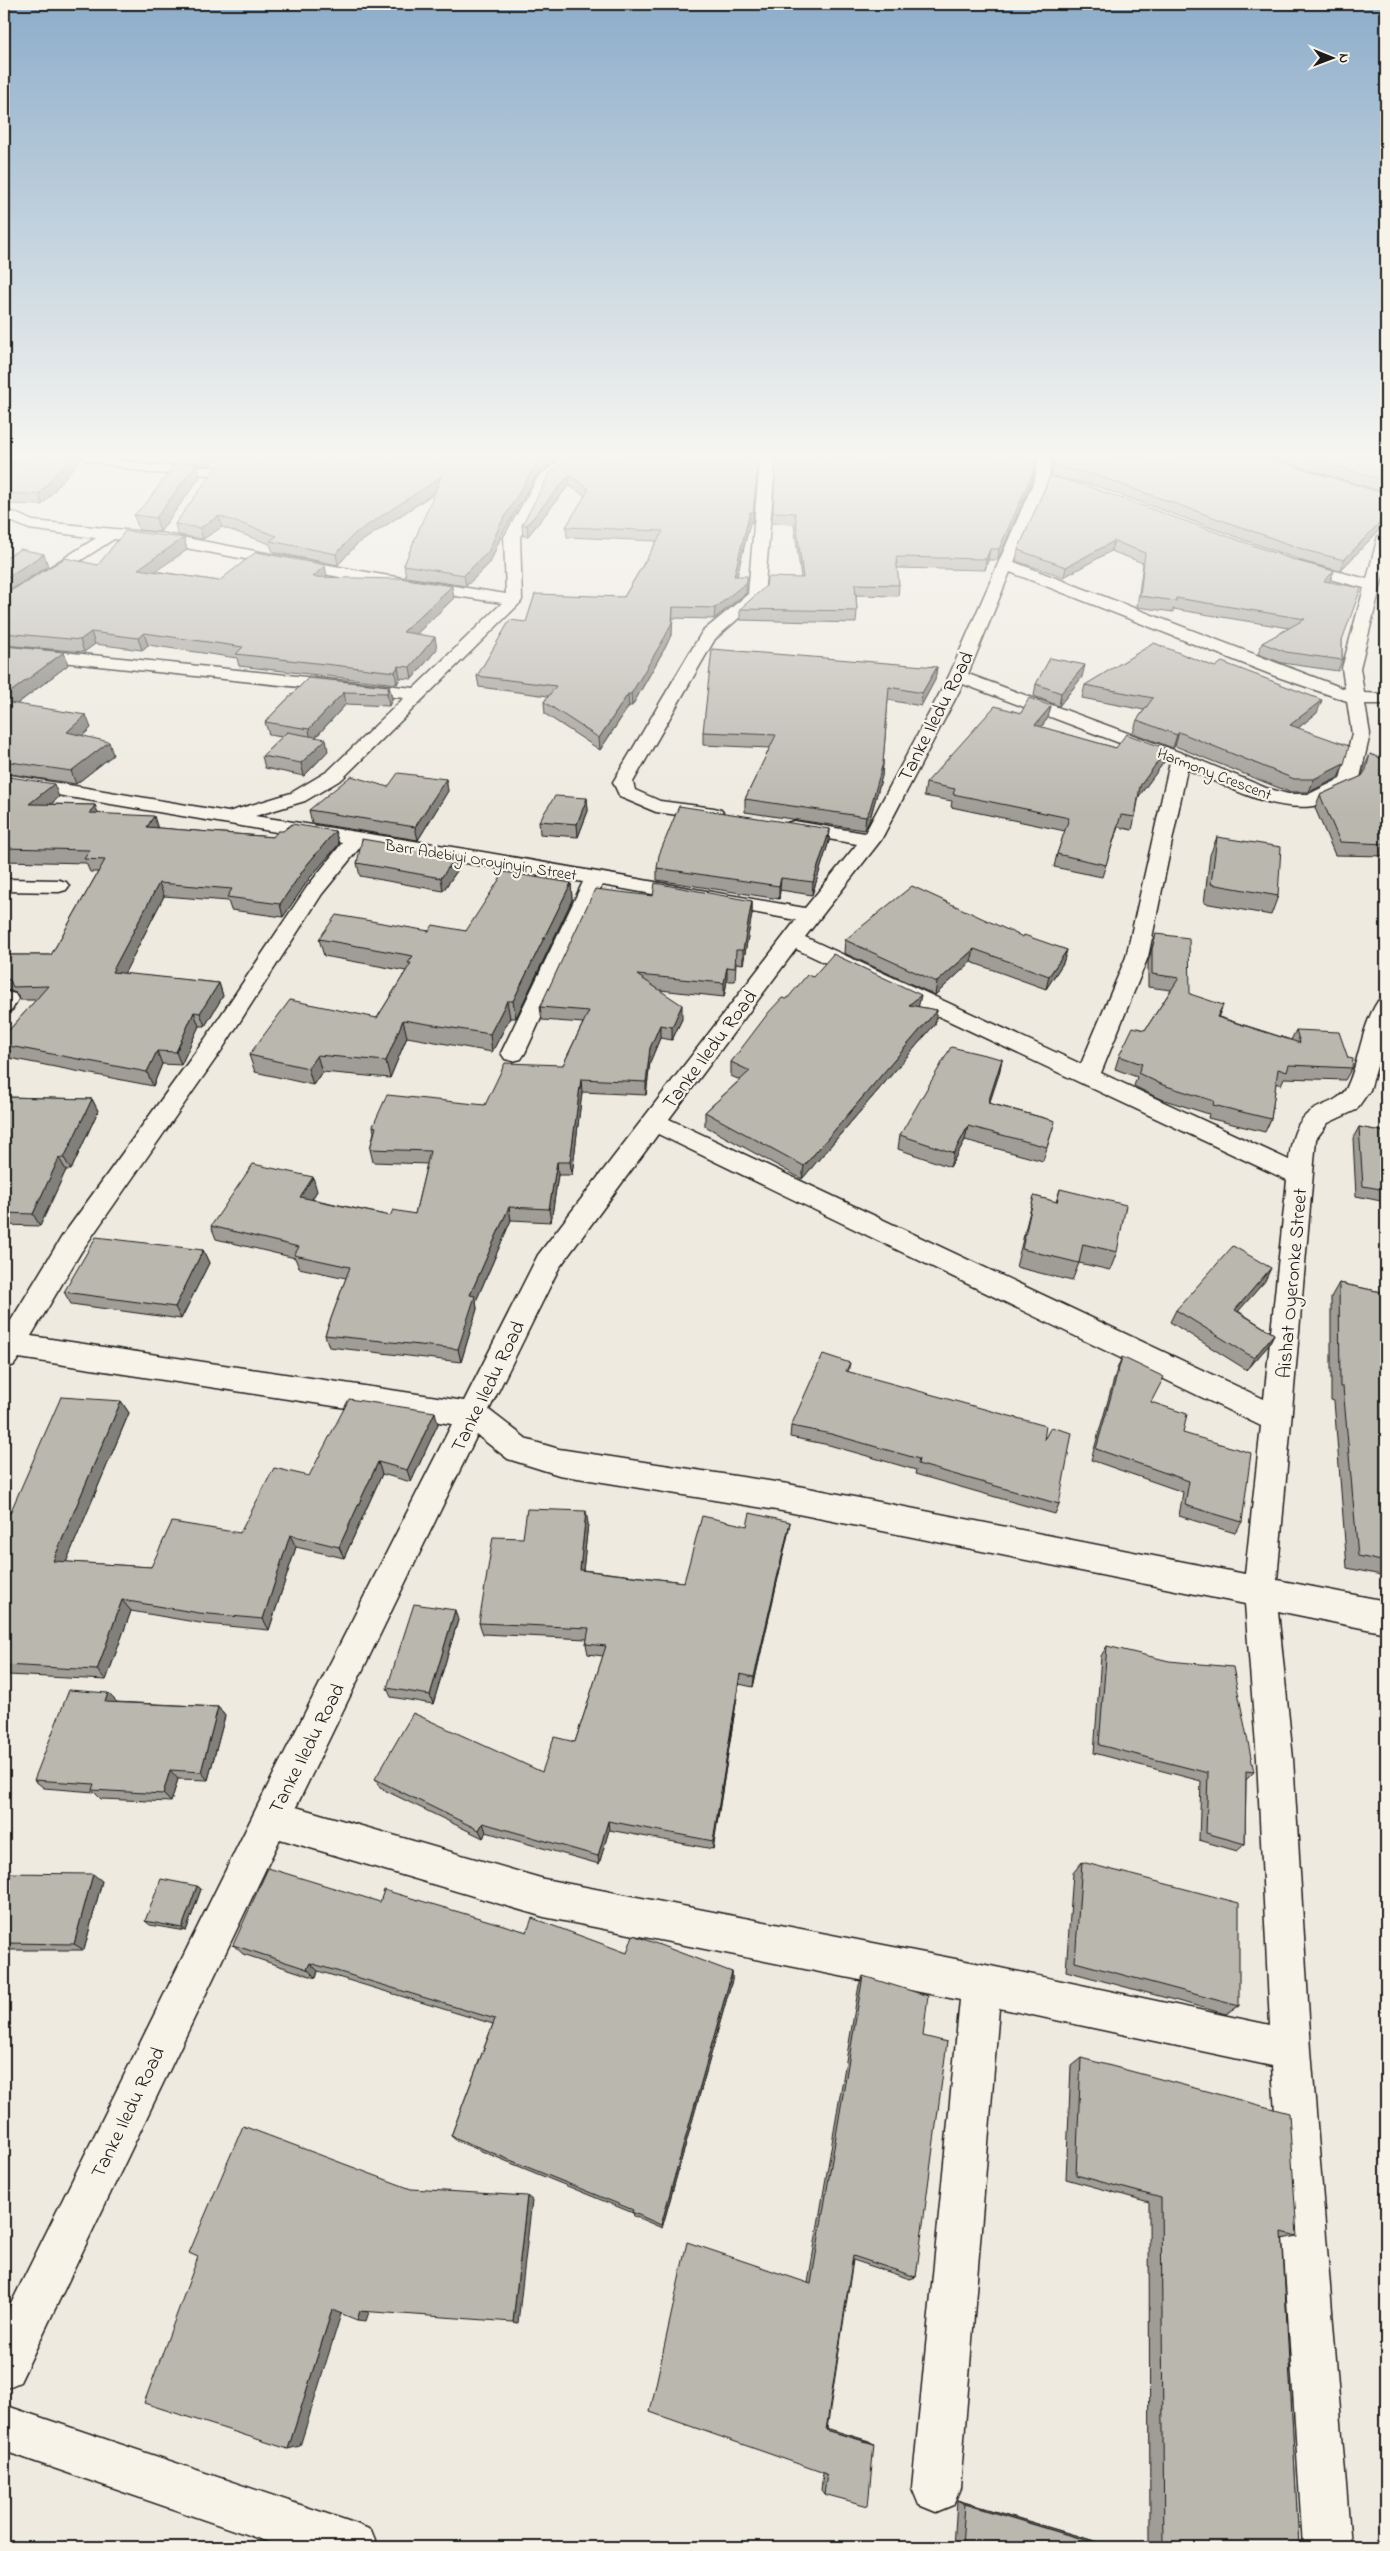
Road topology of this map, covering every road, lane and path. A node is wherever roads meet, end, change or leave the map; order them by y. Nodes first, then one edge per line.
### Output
1 (46, 576) edge
2 (366, 576) edge
3 (513, 576) edge
4 (758, 576) edge
5 (1000, 576) edge
6 (1035, 576) edge
7 (1338, 576) edge
8 (1376, 576) edge
9 (1374, 586) junction
10 (514, 600) junction
11 (4, 603) edge
12 (4, 651) edge
13 (958, 676) junction
14 (418, 694) junction
15 (1355, 698) junction
16 (1386, 699) edge
17 (1180, 759) junction
18 (4, 780) edge
19 (732, 817) edge
20 (228, 818) junction
21 (780, 824) edge
22 (356, 839) junction
23 (871, 840) junction
24 (595, 878) junction
25 (4, 885) edge
26 (58, 886) dead end
27 (811, 916) junction
28 (792, 939) junction
29 (1386, 1006) edge
30 (513, 1053) dead end
31 (1088, 1076) junction
32 (654, 1122) junction
33 (1301, 1176) junction
34 (6, 1348) edge
35 (473, 1415) junction
36 (1278, 1420) junction
37 (1260, 1590) junction
38 (1386, 1617) edge
39 (271, 1818) junction
40 (981, 1984) junction
41 (1291, 2050) junction
42 (4, 2366) edge
43 (4, 2428) edge
44 (936, 2488) dead end
45 (354, 2547) edge
46 (1327, 2547) edge

1 - 11 street
2 - 10 street
3 - 10 street
4 - 19 street
5 - 13 street, Tanke Iledu Road
6 - 15 street
7 - 9 street
8 - 9 street, Harmony Crescent
9 - 15 street, Harmony Crescent
10 - 14 street
12 - 14 street
13 - 17 street, Harmony Crescent
13 - 23 street, Tanke Iledu Road
14 - 20 street
15 - 16 street
15 - 17 street, Harmony Crescent
17 - 31 street
18 - 20 street, Barr Adebiyi Oroyinyin Street
20 - 22 street, Barr Adebiyi Oroyinyin Street
21 - 23 street
22 - 24 street, Barr Adebiyi Oroyinyin Street
22 - 34 street
23 - 27 street, Tanke Iledu Road
24 - 27 street, Barr Adebiyi Oroyinyin Street
24 - 30 street
25 - 26 street
27 - 28 street, Tanke Iledu Road
28 - 31 street
28 - 32 street, Tanke Iledu Road
29 - 33 street, Aishat Oyeronke Street
31 - 33 street
32 - 35 street, Tanke Iledu Road
32 - 36 street
33 - 36 street, Aishat Oyeronke Street
34 - 35 street
35 - 37 street
35 - 39 street, Tanke Iledu Road
36 - 37 street, Aishat Oyeronke Street
37 - 38 street
37 - 41 street, Aishat Oyeronke Street
39 - 40 street
39 - 42 street, Tanke Iledu Road
40 - 41 street
40 - 44 street
41 - 46 street, Aishat Oyeronke Street
43 - 45 street

